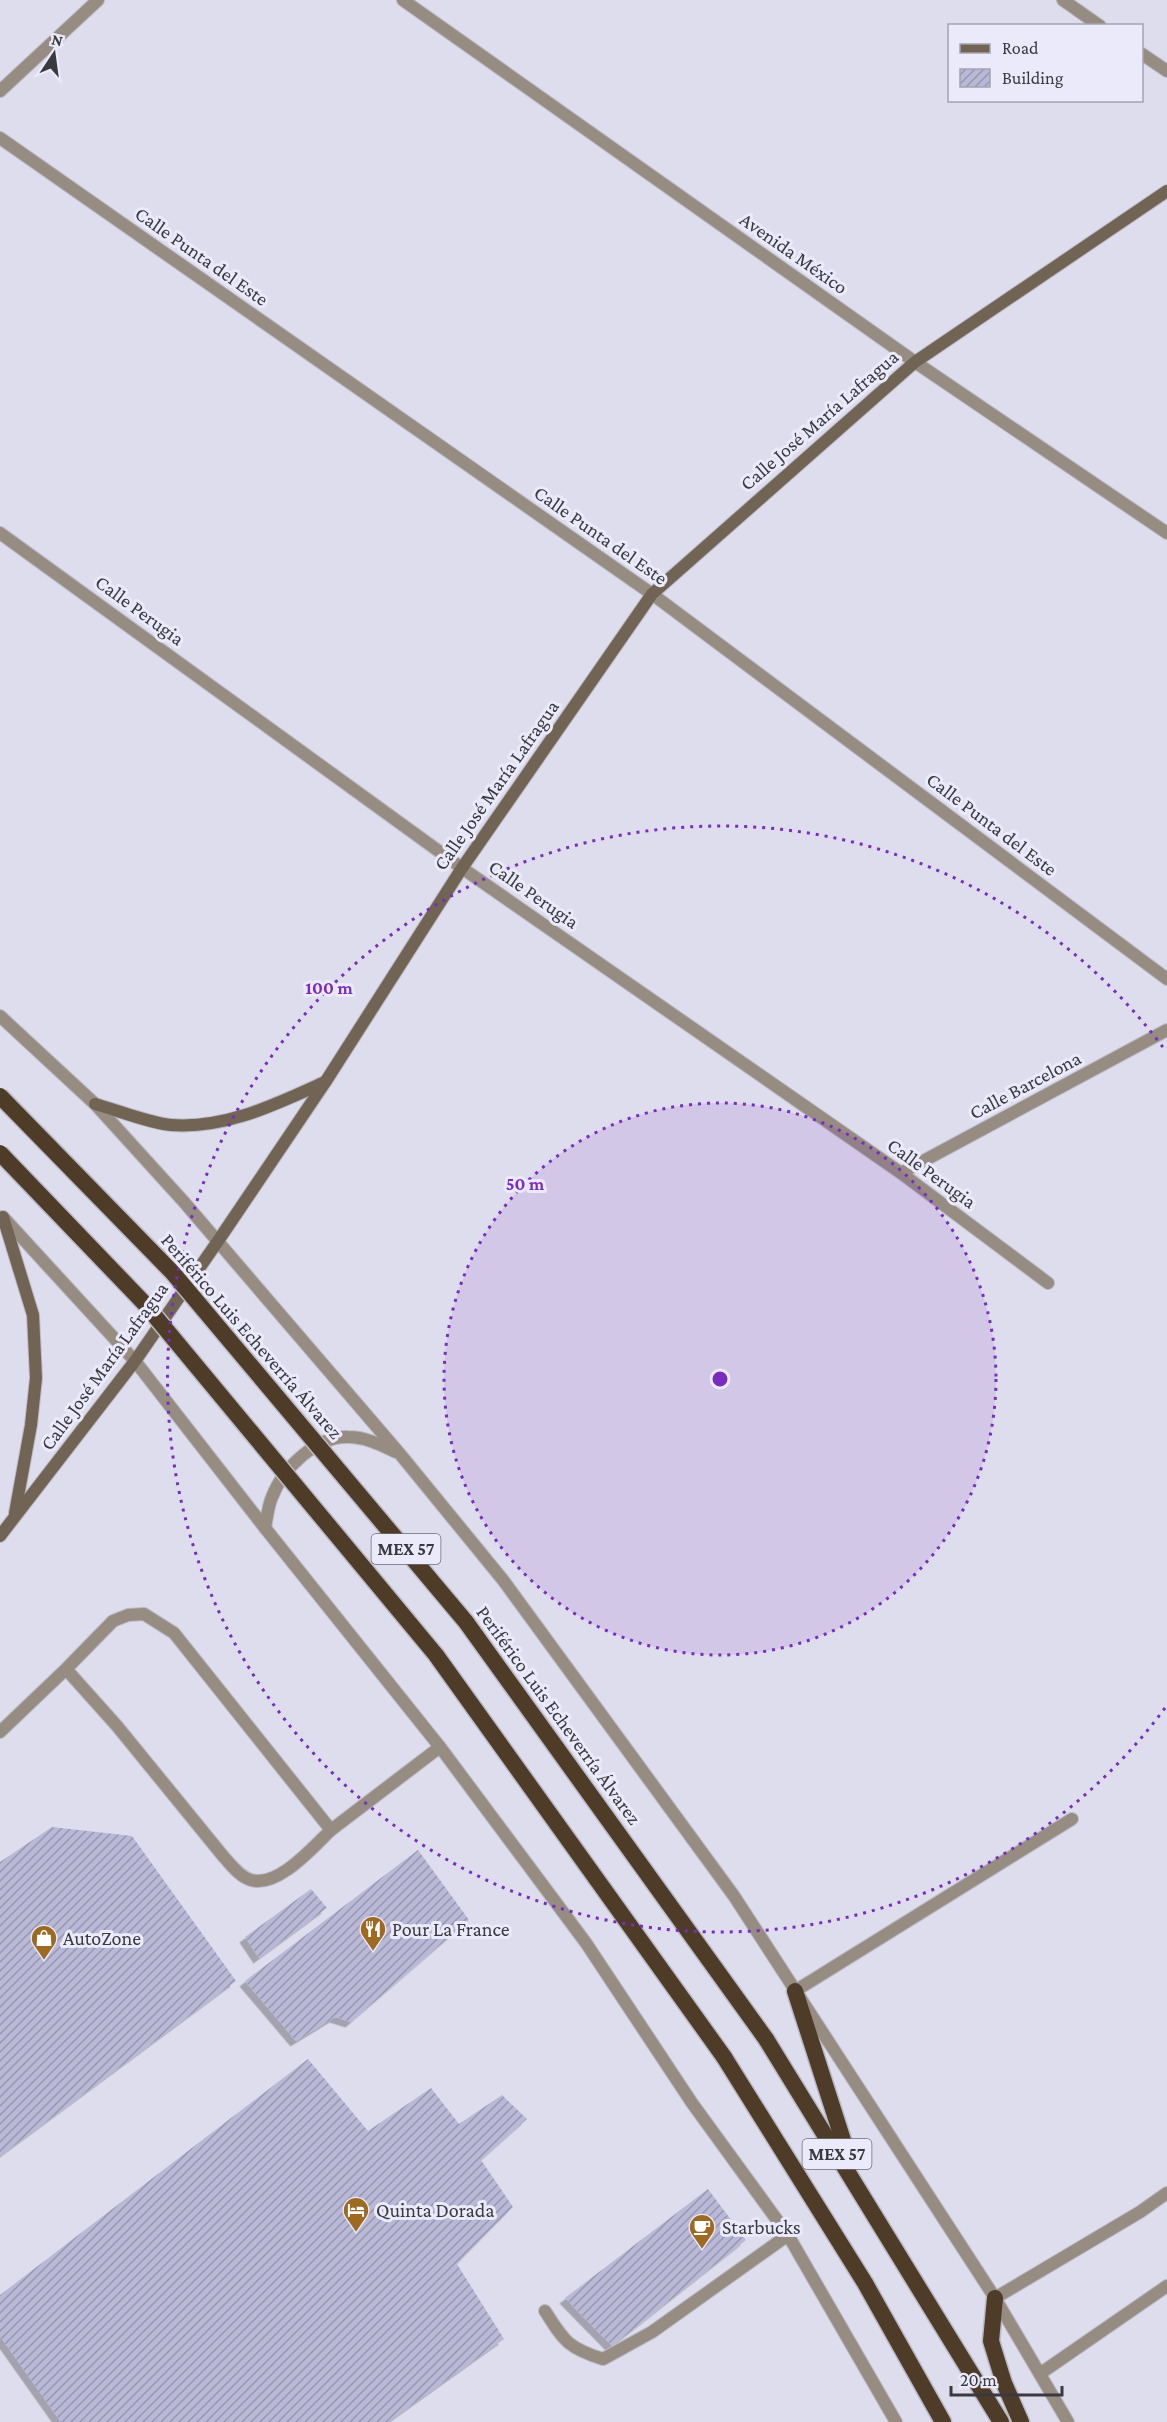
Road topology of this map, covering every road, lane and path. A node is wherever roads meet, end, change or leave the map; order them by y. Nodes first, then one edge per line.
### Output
1 (98, 0) edge
2 (403, 0) edge
3 (1063, 0) edge
4 (1097, 24) edge
5 (1143, 55) edge
6 (1167, 71) edge
7 (0, 91) edge
8 (0, 138) edge
9 (1167, 191) edge
10 (915, 362) junction
11 (0, 533) edge
12 (1167, 533) edge
13 (652, 594) junction
14 (462, 868) junction
15 (1167, 979) edge
16 (0, 1016) edge
17 (1167, 1030) edge
18 (326, 1081) junction
19 (0, 1096) edge
20 (95, 1104) junction
21 (0, 1153) edge
22 (901, 1173) junction
23 (2, 1215) edge
24 (218, 1241) junction
25 (1048, 1283) dead end
26 (135, 1361) junction
27 (400, 1454) junction
28 (15, 1517) junction
29 (265, 1528) junction
30 (0, 1536) edge
31 (66, 1669) junction
32 (0, 1732) edge
33 (440, 1747) junction
34 (1072, 1819) dead end
35 (331, 1830) junction
36 (795, 1991) junction
37 (857, 2186) junction
38 (1167, 2193) edge
39 (788, 2235) junction
40 (1167, 2286) edge
41 (995, 2298) junction
42 (544, 2311) dead end
43 (1041, 2373) junction
44 (896, 2422) edge
45 (943, 2422) edge
46 (1001, 2422) edge
47 (1021, 2422) edge
48 (1068, 2422) edge

1 - 7 street
2 - 10 street, Avenida México
3 - 4 street
5 - 6 street
8 - 13 street, Calle Punta del Este
9 - 10 main road, Calle José María Lafragua
10 - 12 street, Avenida México
10 - 13 main road, Calle José María Lafragua
11 - 14 street, Calle Perugia
13 - 14 main road, Calle José María Lafragua
13 - 15 street, Calle Punta del Este
14 - 18 main road, Calle José María Lafragua
14 - 22 street, Calle Perugia
16 - 20 street
17 - 22 street, Calle Barcelona
18 - 20 main road
18 - 24 main road, Calle José María Lafragua
19 - 37 highway, Periférico Luis Echeverría Álvarez / MEX 57, bridge
20 - 24 street
21 - 45 highway, MEX 57, bridge
22 - 25 street, Calle Perugia
23 - 26 street
23 - 28 main road
24 - 26 main road, Calle José María Lafragua
24 - 27 street
26 - 28 main road, Calle José María Lafragua
26 - 29 street
27 - 29 street
27 - 36 street
28 - 30 main road, Calle José María Lafragua
29 - 33 street
31 - 32 street
31 - 35 street
31 - 35 street
33 - 35 street
33 - 39 street
34 - 36 street
36 - 37 highway
36 - 41 street
37 - 46 highway, Periférico Luis Echeverría Álvarez / MEX 57
38 - 41 street
39 - 42 street
39 - 44 street
40 - 43 street
41 - 43 street
41 - 47 highway
43 - 48 street

